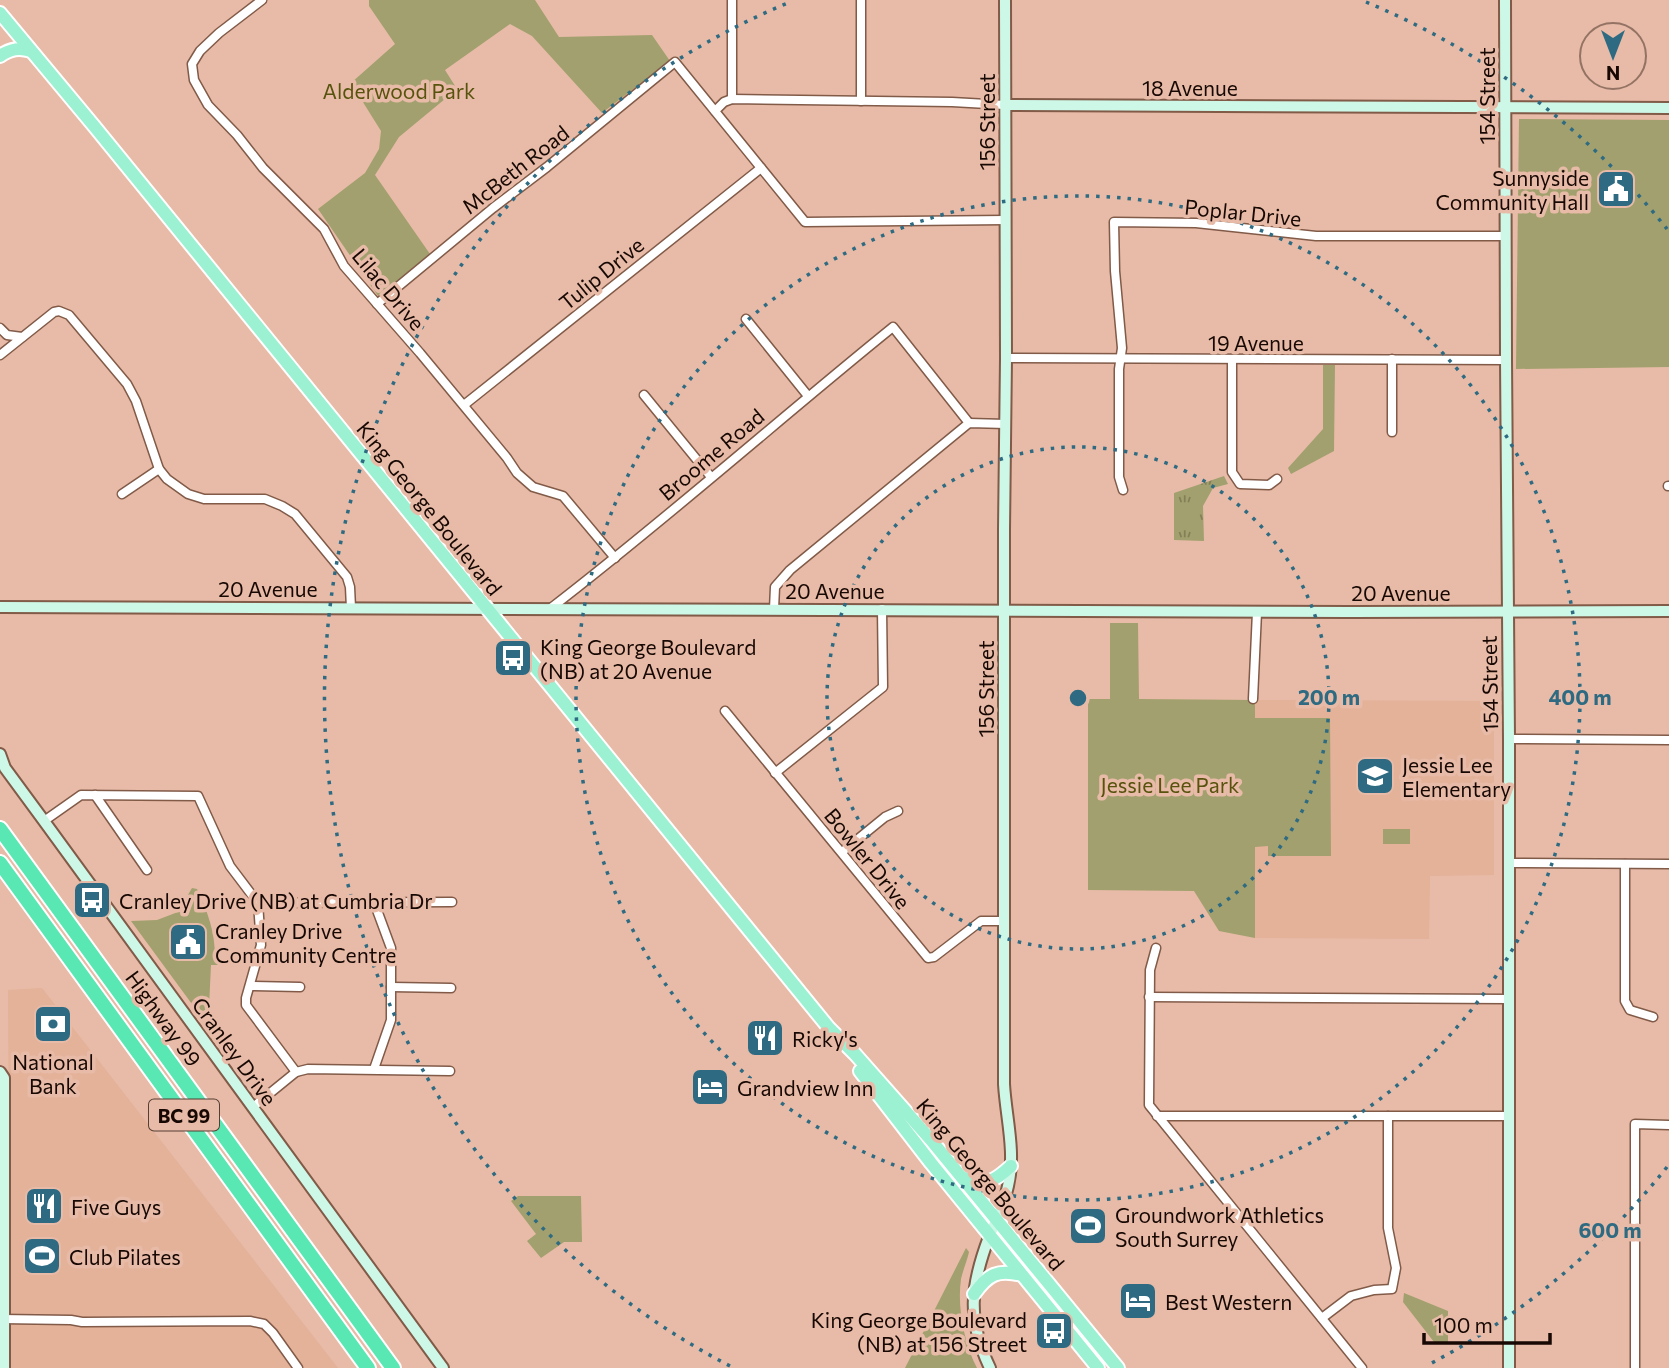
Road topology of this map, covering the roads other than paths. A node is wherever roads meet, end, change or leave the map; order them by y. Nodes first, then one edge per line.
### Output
1 (262, 0) edge
2 (732, 0) edge
3 (861, 0) edge
4 (1005, 0) edge
5 (1505, 0) edge
6 (0, 13) edge
7 (31, 51) junction
8 (0, 56) edge
9 (732, 99) junction
10 (861, 101) junction
11 (1005, 105) junction
12 (1506, 107) junction
13 (1669, 108) edge
14 (715, 111) junction
15 (761, 168) junction
16 (1006, 220) junction
17 (1506, 236) junction
18 (377, 304) junction
19 (746, 319) dead end
20 (0, 328) edge
21 (22, 337) junction
22 (0, 355) edge
23 (1006, 358) junction
24 (1120, 358) junction
25 (1231, 359) junction
26 (1392, 359) junction
27 (1506, 360) junction
28 (645, 395) dead end
29 (808, 396) junction
30 (464, 405) junction
31 (970, 423) junction
32 (1006, 424) junction
33 (1392, 432) dead end
34 (159, 469) junction
35 (711, 477) junction
36 (1277, 479) dead end
37 (1123, 490) dead end
38 (122, 494) dead end
39 (615, 558) junction
40 (0, 607) edge
41 (351, 608) junction
42 (487, 608) junction
43 (551, 608) junction
44 (774, 608) junction
45 (883, 609) junction
46 (1004, 610) junction
47 (1507, 611) junction
48 (1669, 611) edge
49 (1257, 612) junction
50 (1252, 698) dead end
51 (725, 712) dead end
52 (1509, 739) junction
53 (1669, 740) edge
54 (0, 754) edge
55 (775, 773) junction
56 (95, 795) junction
57 (898, 811) dead end
58 (44, 821) junction
59 (0, 829) edge
60 (842, 852) junction
61 (0, 863) edge
62 (1509, 863) junction
63 (1625, 864) junction
64 (1669, 864) edge
65 (147, 870) dead end
66 (374, 902) junction
67 (452, 902) dead end
68 (258, 903) junction
69 (1004, 921) junction
70 (1156, 948) dead end
71 (250, 986) junction
72 (300, 987) dead end
73 (391, 987) junction
74 (451, 988) dead end
75 (1149, 997) junction
76 (1509, 999) junction
77 (1653, 1017) dead end
78 (829, 1028) junction
79 (374, 1069) junction
80 (450, 1071) dead end
81 (0, 1072) edge
82 (296, 1072) junction
83 (253, 1107) junction
84 (1157, 1116) junction
85 (1388, 1116) junction
86 (1509, 1116) junction
87 (1669, 1125) edge
88 (1011, 1166) junction
89 (962, 1176) junction
90 (996, 1220) junction
91 (990, 1236) junction
92 (1023, 1275) junction
93 (974, 1294) junction
94 (1322, 1318) junction
95 (2, 1319) edge
96 (1092, 1365) edge
97 (4, 1368) edge
98 (298, 1368) edge
99 (368, 1368) edge
100 (393, 1368) edge
101 (443, 1368) edge
102 (990, 1368) edge
103 (1109, 1368) edge
104 (1118, 1368) edge
105 (1362, 1368) edge
106 (1509, 1368) edge
107 (1635, 1368) edge

1 - 18 street, Lilac Drive
2 - 9 street
3 - 10 street
4 - 11 street, 156 Street
5 - 12 street, 154 Street
6 - 7 main road, King George Boulevard
7 - 8 main road
7 - 42 main road, King George Boulevard
9 - 10 street, 18 Avenue
9 - 14 street
10 - 11 street, 18 Avenue
11 - 12 street, 18 Avenue
11 - 16 street, 156 Street
12 - 13 street, 18 Avenue
12 - 17 street, 154 Street
14 - 15 street
14 - 18 street, McBeth Road
15 - 16 street
15 - 30 street, Tulip Drive
16 - 23 street, 156 Street
17 - 24 street, Poplar Drive
17 - 27 street, 154 Street
18 - 30 street, Lilac Drive
19 - 29 street
20 - 21 street
21 - 22 street
21 - 34 street
23 - 24 street, 19 Avenue
23 - 32 street, 156 Street
24 - 25 street, 19 Avenue
24 - 37 street
25 - 26 street, 19 Avenue
25 - 36 street
26 - 27 street, 19 Avenue
26 - 33 street
27 - 47 street, 154 Street
28 - 35 street
29 - 31 street, Broome Road
29 - 35 street, Broome Road
30 - 39 street, Lilac Drive
31 - 32 street
31 - 44 street
32 - 46 street, 156 Street
34 - 38 street
34 - 41 street
35 - 39 street, Broome Road
39 - 43 street, Broome Road
40 - 41 street, 20 Avenue
41 - 42 street, 20 Avenue
42 - 43 street, 20 Avenue
42 - 78 main road, King George Boulevard
43 - 44 street, 20 Avenue
44 - 45 street, 20 Avenue
45 - 46 street, 20 Avenue
45 - 55 street
46 - 49 street, 20 Avenue
46 - 69 street, 156 Street
47 - 48 street, 20 Avenue
47 - 49 street, 20 Avenue
47 - 52 street, 154 Street
49 - 50 street
51 - 55 street, Bowler Drive
52 - 53 street
52 - 62 street, 154 Street
54 - 58 street, Cranley Drive
55 - 60 street, Bowler Drive
56 - 58 street
56 - 65 street
56 - 68 street
57 - 60 street
58 - 83 street, Cranley Drive
59 - 100 highway, Highway 99 / BC 99
60 - 69 street, Bowler Drive
61 - 99 highway, Highway 99 / BC 99
62 - 63 street
62 - 76 street, 154 Street
63 - 64 street
63 - 77 street
66 - 67 street
66 - 68 street
66 - 73 street
68 - 71 street
69 - 88 street, 156 Street
70 - 75 street
71 - 72 street
71 - 82 street
73 - 74 street
73 - 79 street
75 - 76 street
75 - 84 street
76 - 86 street, 154 Street
78 - 89 main road, King George Boulevard
78 - 91 main road, King George Boulevard
79 - 80 street
79 - 82 street
81 - 95 street
82 - 83 street
83 - 101 street, Cranley Drive
84 - 85 street
84 - 94 street
85 - 86 street
85 - 94 street
86 - 106 street, 154 Street
87 - 107 street
88 - 89 main road
88 - 90 street, 156 Street
89 - 90 main road, King George Boulevard
90 - 91 street, 156 Street
90 - 104 main road, King George Boulevard
91 - 92 main road, King George Boulevard
91 - 93 street, 156 Street
92 - 93 main road
92 - 96 main road, King George Boulevard
93 - 102 street, 156 Street
94 - 105 street
95 - 97 street
95 - 98 street
96 - 103 main road

